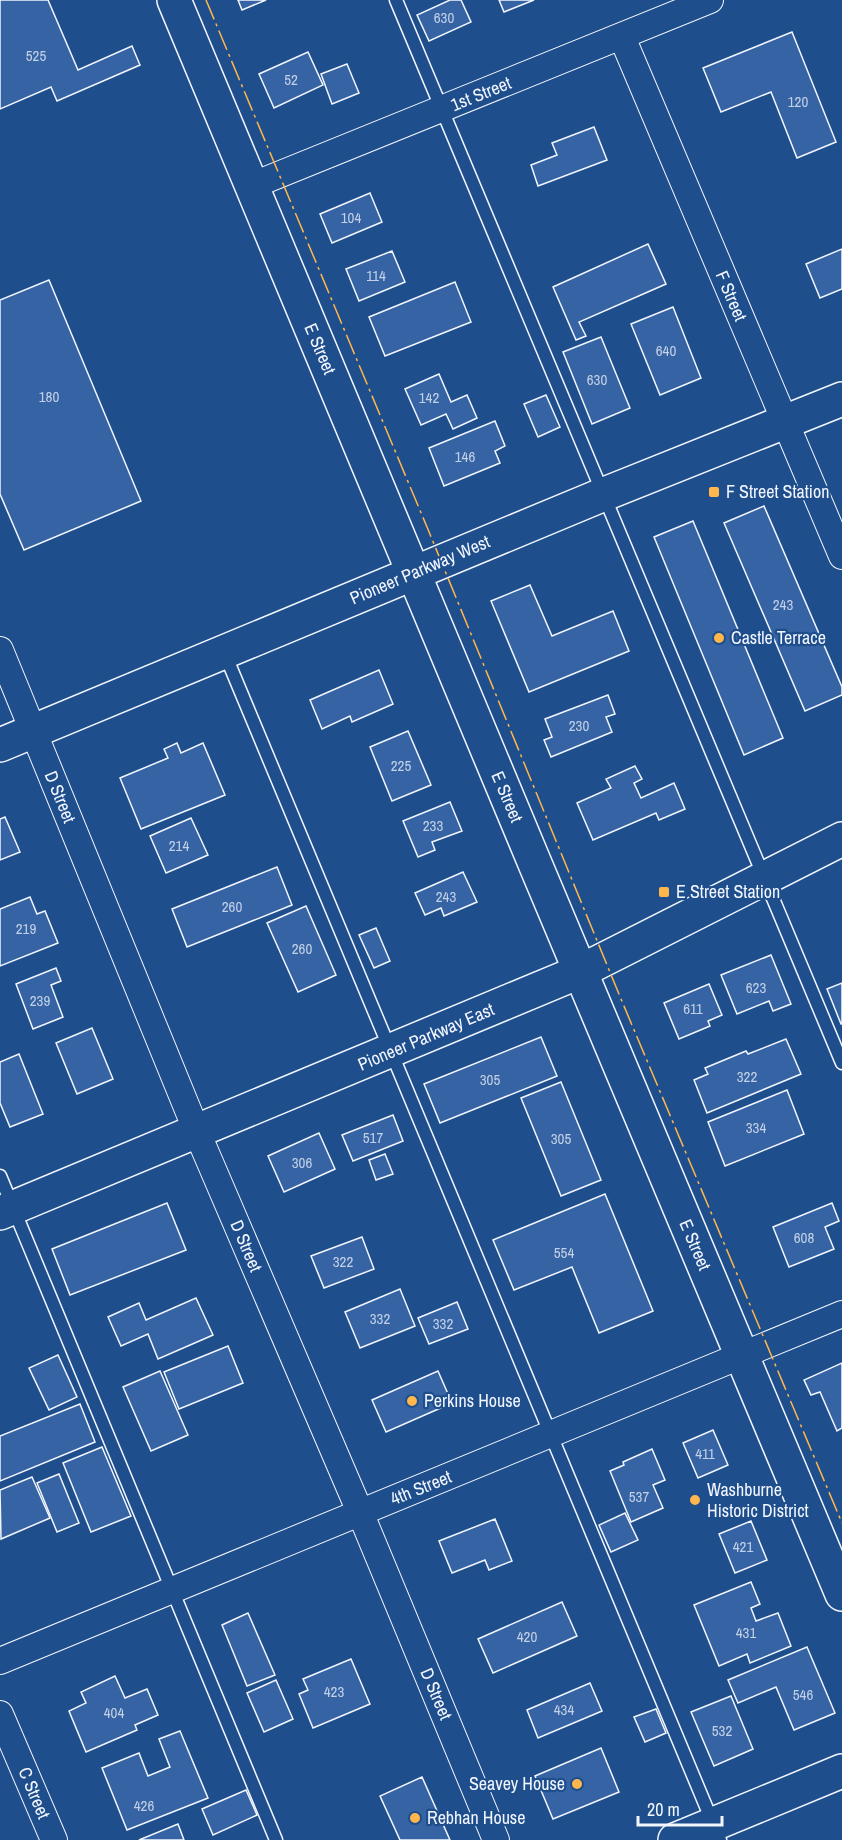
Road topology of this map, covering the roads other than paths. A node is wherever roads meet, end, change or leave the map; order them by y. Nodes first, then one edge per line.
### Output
1 (174, 0) edge
2 (396, 0) edge
3 (710, 0) edge
4 (622, 37) junction
5 (441, 110) junction
6 (251, 186) junction
7 (842, 399) edge
8 (784, 423) junction
9 (602, 495) junction
10 (842, 556) edge
11 (414, 573) junction
12 (0, 650) edge
13 (225, 652) junction
14 (33, 731) junction
15 (0, 745) edge
16 (842, 838) edge
17 (765, 879) junction
18 (579, 972) junction
19 (392, 1051) junction
20 (842, 1063) edge
21 (197, 1132) junction
22 (0, 1176) edge
23 (7, 1210) edge
24 (842, 1314) edge
25 (741, 1355) junction
26 (551, 1434) junction
27 (360, 1512) junction
28 (171, 1590) junction
29 (842, 1594) edge
30 (0, 1661) edge
31 (0, 1714) edge
32 (842, 1771) edge
33 (716, 1832) edge
34 (54, 1840) edge
35 (276, 1840) edge
36 (496, 1840) edge
37 (675, 1840) edge

1 - 6 street, E Street
2 - 5 lane
3 - 4 street, 1st Street
4 - 5 street, 1st Street
4 - 8 street, F Street
5 - 6 street, 1st Street
5 - 9 lane
6 - 11 street, E Street
7 - 8 street, Pioneer Parkway West
8 - 9 street, Pioneer Parkway West
8 - 10 street, F Street
9 - 11 street, Pioneer Parkway West
9 - 17 lane
11 - 13 street, Pioneer Parkway West
11 - 18 street, E Street
12 - 14 street, D Street
13 - 14 street, Pioneer Parkway West
13 - 19 lane
14 - 15 street, Pioneer Parkway West
14 - 21 street, D Street
16 - 17 street, Pioneer Parkway East
17 - 18 street, Pioneer Parkway East
17 - 20 lane
18 - 19 street, Pioneer Parkway East
18 - 25 street, E Street
19 - 21 street, Pioneer Parkway East
19 - 26 lane
21 - 23 street, Pioneer Parkway East
21 - 27 street, D Street
22 - 23 lane
23 - 28 lane
24 - 25 street, 4th Street
25 - 26 street, 4th Street
25 - 29 street, E Street
26 - 27 street, 4th Street
26 - 33 lane
27 - 28 street, 4th Street
27 - 36 street, D Street
28 - 30 street, 4th Street
28 - 35 lane
31 - 34 street, C Street
32 - 33 street
33 - 37 street

